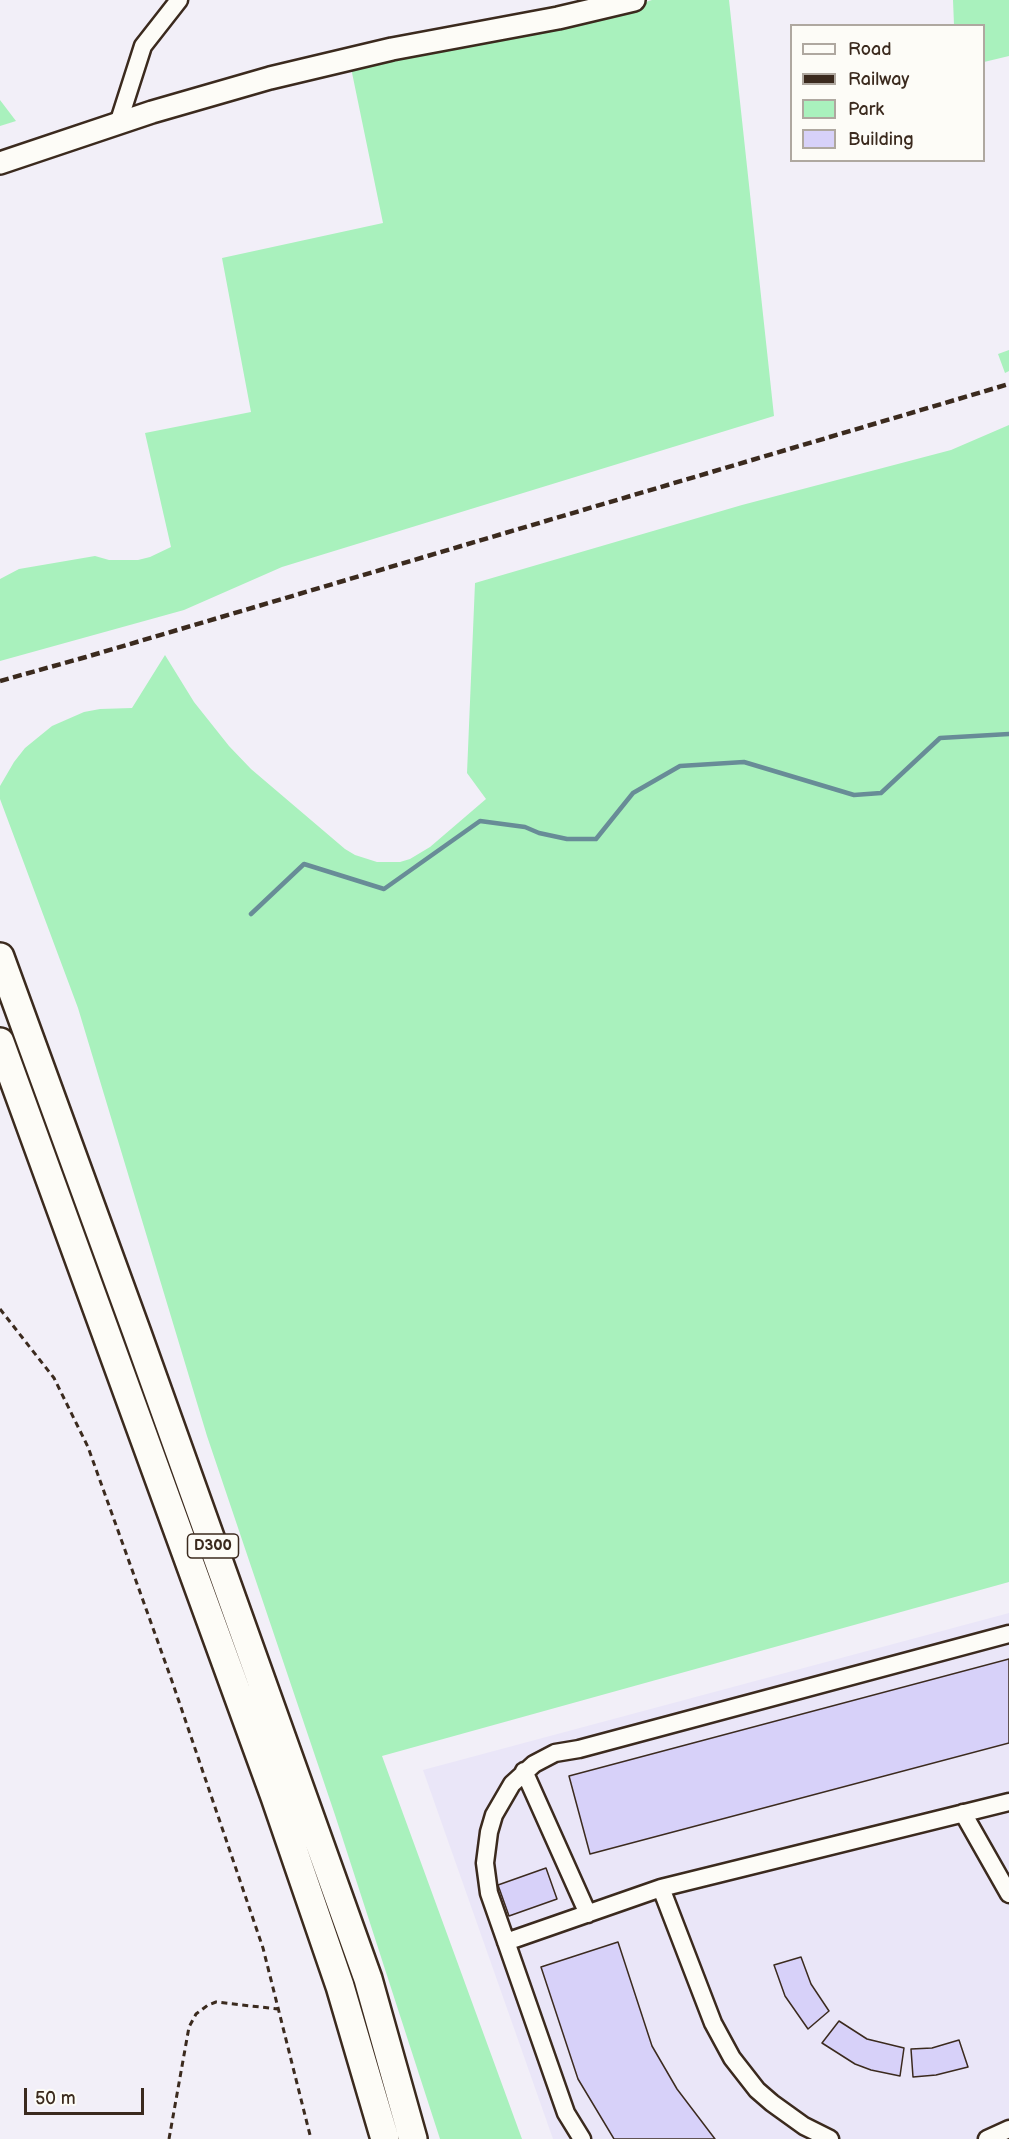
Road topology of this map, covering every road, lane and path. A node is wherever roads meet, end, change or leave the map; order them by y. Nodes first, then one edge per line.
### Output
1 (179, 0) edge
2 (634, 0) edge
3 (118, 124) junction
4 (0, 164) edge
5 (0, 957) edge
6 (0, 1042) edge
7 (0, 1309) edge
8 (1009, 1634) edge
9 (524, 1771) junction
10 (1009, 1802) edge
11 (963, 1814) junction
12 (662, 1888) junction
13 (1009, 1894) edge
14 (588, 1914) junction
15 (506, 1942) junction
16 (278, 2009) junction
17 (1009, 2130) edge
18 (169, 2139) edge
19 (311, 2139) edge
20 (385, 2139) edge
21 (413, 2139) edge
22 (582, 2139) edge
23 (830, 2139) edge
24 (987, 2139) edge

1 - 3 street
2 - 3 street
3 - 4 street
5 - 21 highway, D300
6 - 20 highway, D300
7 - 16 path
8 - 9 street
9 - 14 street
9 - 15 street
10 - 11 street
11 - 12 street
11 - 13 street
12 - 14 street
12 - 23 street
14 - 15 street
15 - 22 street
16 - 18 path
16 - 19 path
17 - 24 street

